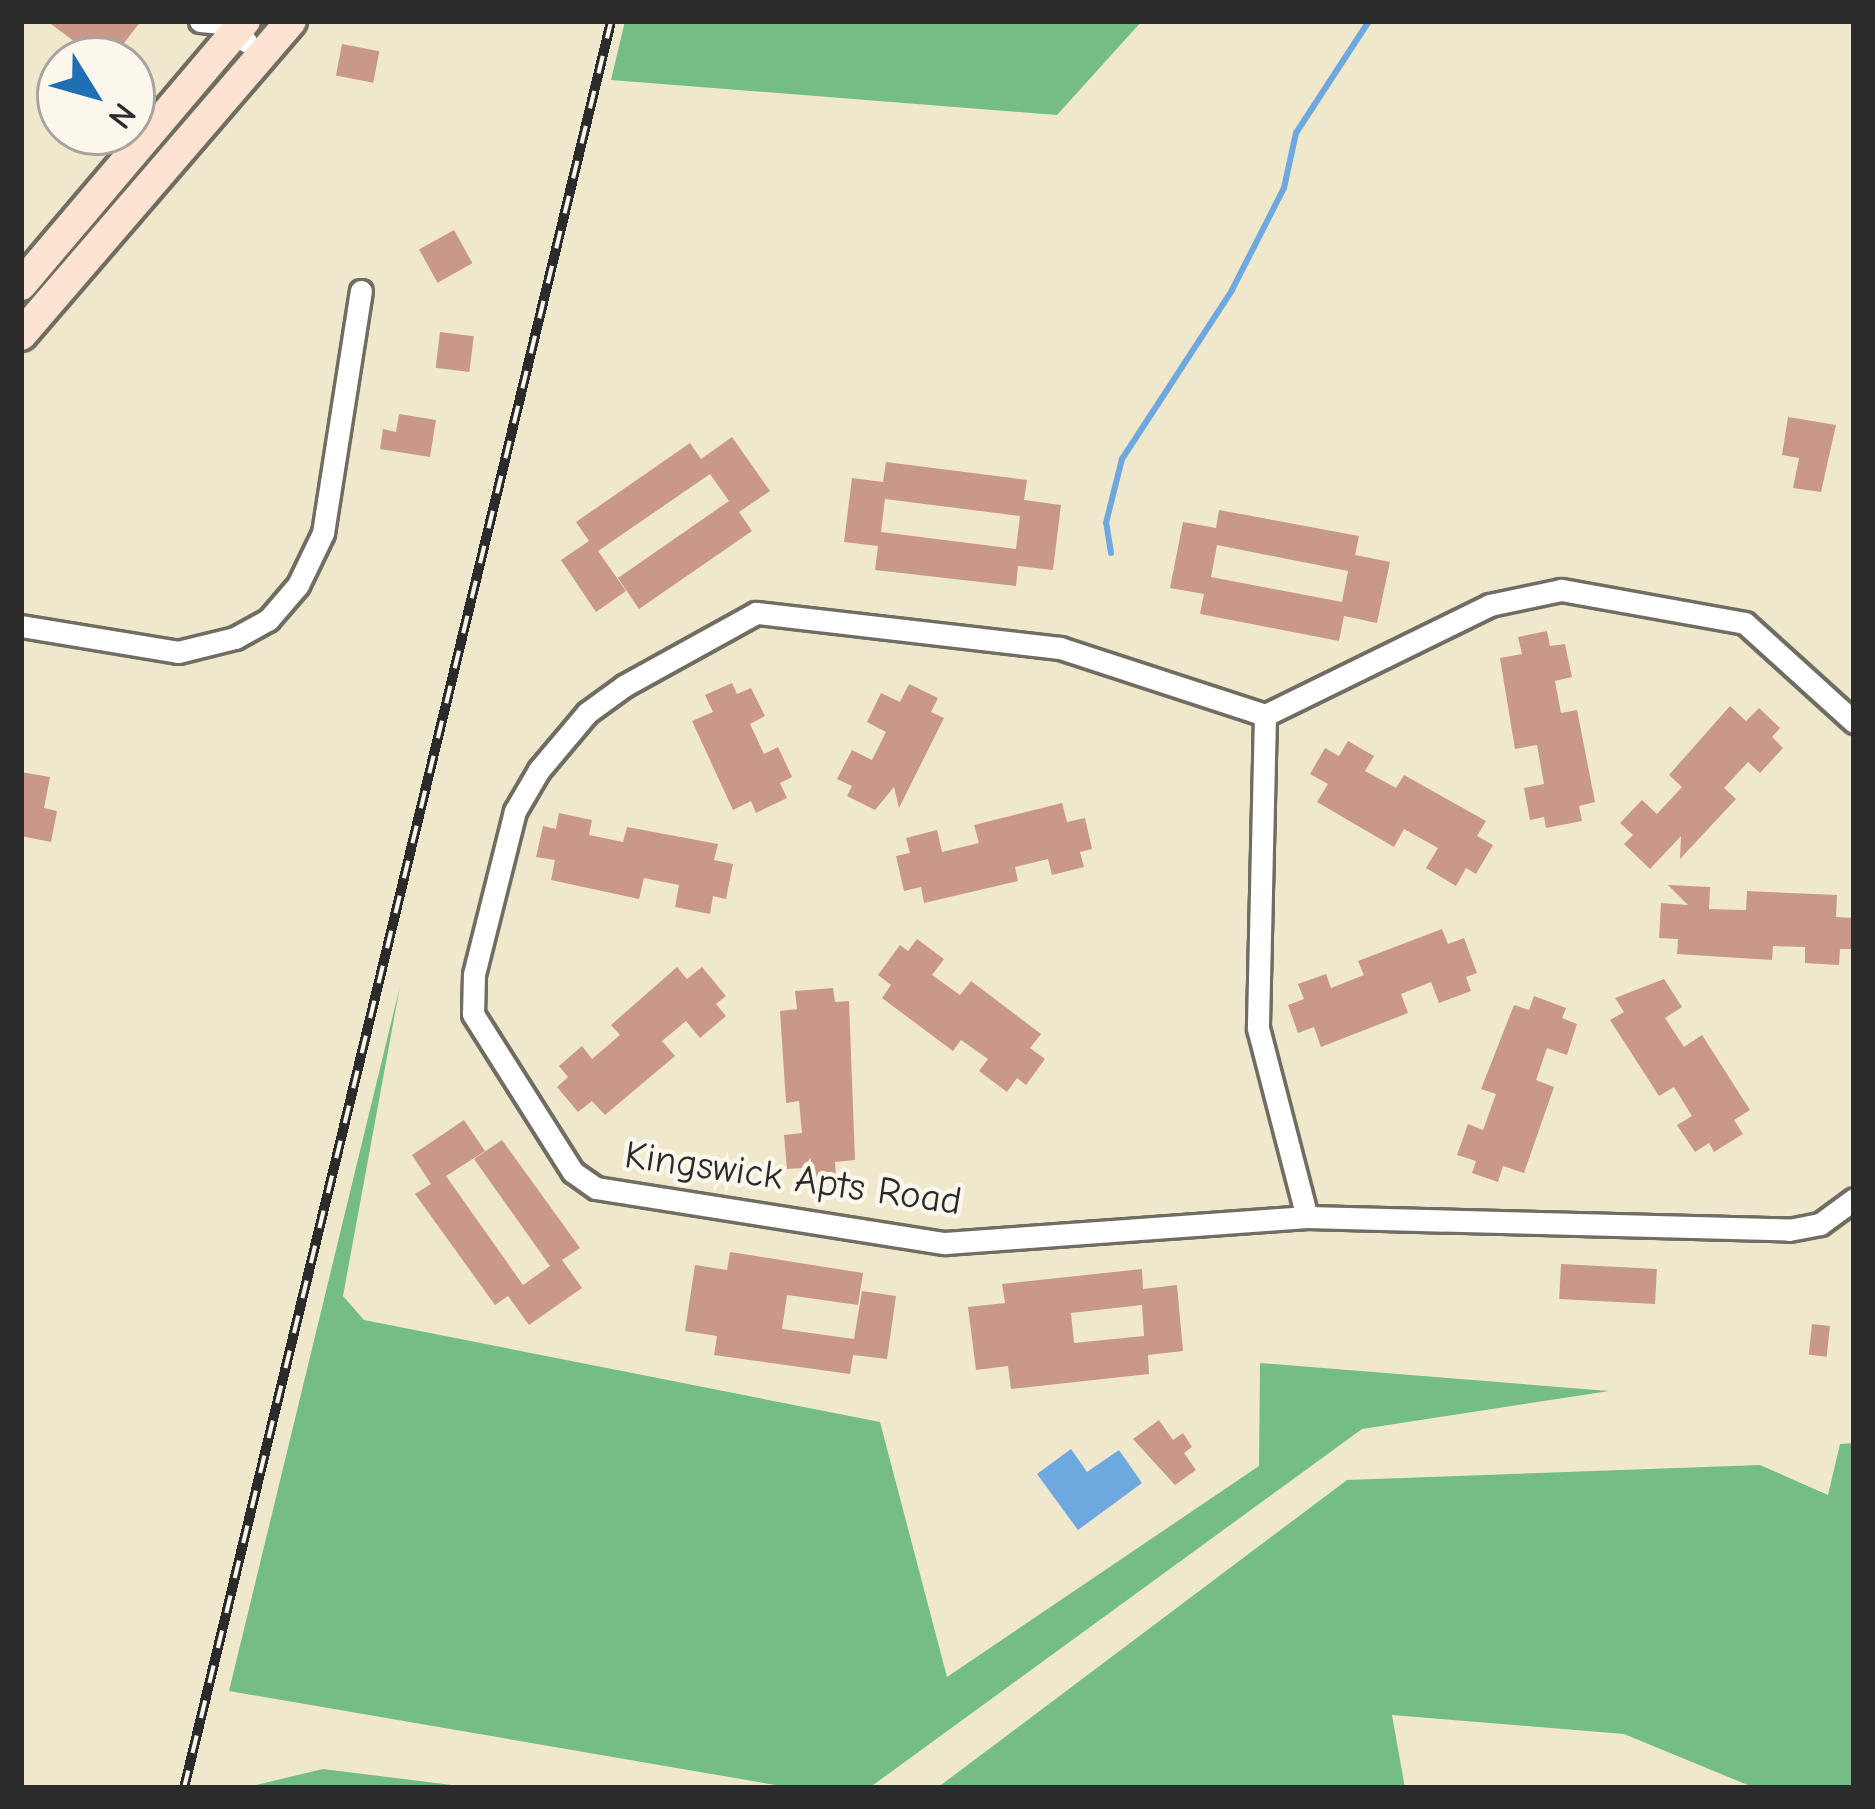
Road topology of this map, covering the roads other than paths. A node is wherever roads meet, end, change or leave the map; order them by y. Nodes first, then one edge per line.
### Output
1 (200, 21) edge
2 (291, 21) edge
3 (233, 24) edge
4 (263, 55) junction
5 (21, 285) edge
6 (361, 291) dead end
7 (21, 335) edge
8 (21, 626) edge
9 (1265, 715) junction
10 (1854, 722) edge
11 (1854, 1199) edge
12 (1307, 1216) junction

1 - 3 street
2 - 4 main road
3 - 4 street
3 - 5 main road
4 - 7 main road
6 - 8 street
9 - 10 street
9 - 12 street
9 - 12 street, Kingswick Apts Road
11 - 12 street, Kingswick Apts Road

